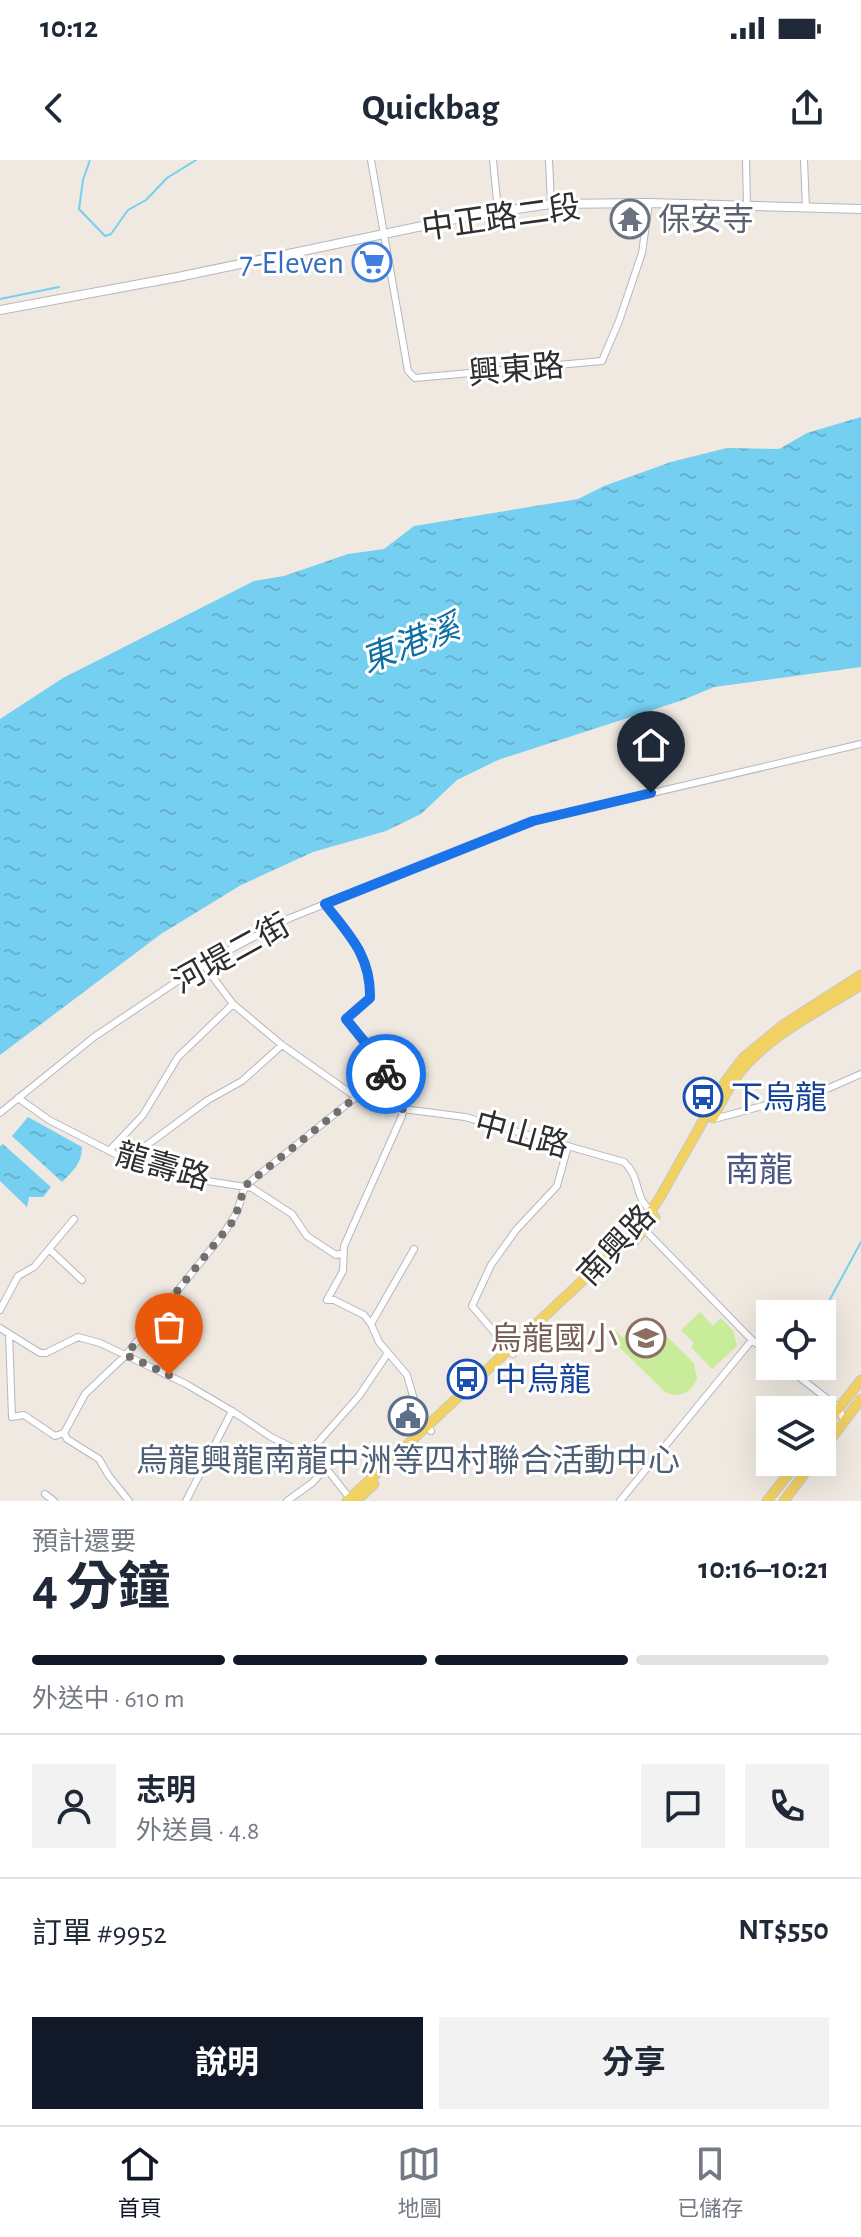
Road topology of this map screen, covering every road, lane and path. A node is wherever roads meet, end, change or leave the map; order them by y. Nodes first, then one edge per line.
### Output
1 (371, 160) edge
2 (493, 160) edge
3 (549, 160) edge
4 (746, 160) edge
5 (804, 160) edge
6 (649, 203) junction
7 (551, 204) junction
8 (747, 205) junction
9 (806, 208) junction
10 (861, 209) edge
11 (498, 211) junction
12 (382, 234) junction
13 (0, 310) edge
14 (861, 744) edge
15 (325, 904) junction
16 (203, 964) junction
17 (861, 975) edge
18 (861, 985) edge
19 (233, 1004) junction
20 (282, 1045) junction
21 (861, 1074) edge
22 (356, 1097) junction
23 (18, 1098) junction
24 (403, 1109) junction
25 (0, 1113) edge
26 (710, 1117) junction
27 (568, 1146) junction
28 (109, 1152) junction
29 (127, 1160) junction
30 (245, 1186) junction
31 (654, 1212) junction
32 (74, 1219) dead end
33 (643, 1228) junction
34 (49, 1249) junction
35 (414, 1249) dead end
36 (344, 1253) junction
37 (82, 1280) dead end
38 (0, 1310) edge
39 (371, 1324) junction
40 (0, 1328) edge
41 (9, 1334) junction
42 (752, 1340) junction
43 (756, 1343) edge
44 (512, 1352) junction
45 (388, 1353) junction
46 (126, 1355) junction
47 (803, 1380) edge
48 (861, 1380) edge
49 (861, 1399) edge
50 (839, 1408) junction
51 (232, 1411) junction
52 (836, 1412) edge
53 (844, 1421) junction
54 (429, 1428) junction
55 (836, 1432) edge
56 (64, 1433) junction
57 (343, 1449) dead end
58 (307, 1455) junction
59 (326, 1468) junction
60 (787, 1476) edge
61 (803, 1476) edge
62 (45, 1494) dead end
63 (351, 1500) edge
64 (54, 1501) edge
65 (129, 1501) edge
66 (186, 1501) edge
67 (287, 1501) edge
68 (620, 1501) edge
69 (767, 1501) edge
70 (784, 1501) edge

1 - 12 street
2 - 11 street
3 - 7 street
4 - 8 street
5 - 9 street
6 - 7 main road, 中正路二段
6 - 8 main road, 中正路二段
6 - 12 street, 興東路
7 - 11 main road, 中正路二段
8 - 9 main road, 中正路二段
9 - 10 main road, 中正路二段
11 - 12 main road, 中正路二段
12 - 13 main road, 中正路二段
14 - 15 street, 河堤二街
15 - 16 street, 河堤二街
15 - 24 street
16 - 19 street, 中山路
16 - 23 street, 河堤二街
17 - 26 main road, 南興路
18 - 26 main road, 南興路
19 - 20 street, 中山路
19 - 28 street
20 - 22 street, 中山路
20 - 29 street
21 - 26 street
22 - 24 street, 中山路
22 - 30 street
23 - 25 street, 河堤二街
23 - 28 street, 龍壽路
24 - 27 street, 中山路
24 - 36 street
26 - 31 main road, 南興路
27 - 31 street, 中山路
27 - 44 street
28 - 29 street, 龍壽路
29 - 30 street, 龍壽路
30 - 36 street, 龍壽路
30 - 46 street
31 - 33 main road, 南興路
32 - 34 street
33 - 42 street
33 - 44 main road, 南興路
34 - 37 street
34 - 38 street
35 - 39 street
36 - 39 street
39 - 45 street
40 - 41 street
41 - 46 street
41 - 56 street
42 - 43 street
42 - 68 street
44 - 54 main road, 南興路
45 - 54 street
45 - 58 street
46 - 51 street
46 - 56 street
47 - 50 street
48 - 50 main road
49 - 53 main road
50 - 52 main road
50 - 53 street
51 - 58 street
51 - 66 street
53 - 55 main road
54 - 63 main road, 南興路
56 - 65 street
57 - 59 street
58 - 59 street
59 - 63 street
59 - 67 street
60 - 69 main road
61 - 70 main road
62 - 64 street

